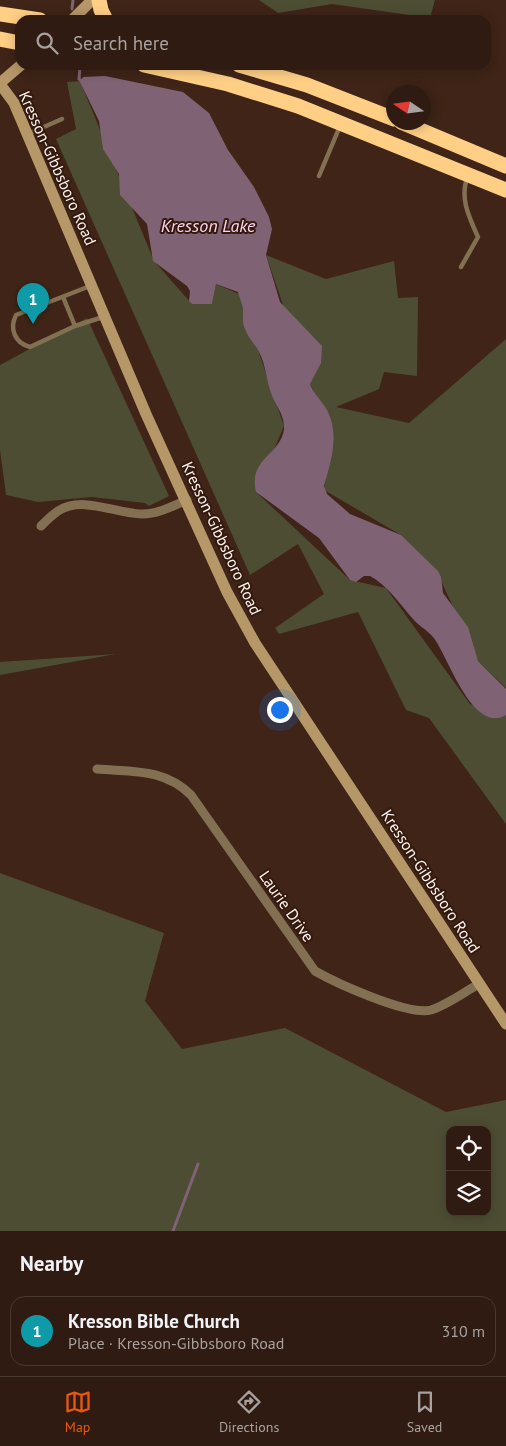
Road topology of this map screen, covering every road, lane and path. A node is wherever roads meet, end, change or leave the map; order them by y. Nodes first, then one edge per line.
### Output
1 (92, 0) edge
2 (99, 0) edge
3 (0, 14) edge
4 (77, 15) edge
5 (104, 15) edge
6 (15, 16) edge
7 (0, 39) edge
8 (15, 42) edge
9 (15, 70) edge
10 (166, 70) edge
11 (256, 70) edge
12 (0, 83) edge
13 (386, 117) edge
14 (62, 119) dead end
15 (341, 123) junction
16 (420, 130) edge
17 (27, 134) junction
18 (506, 166) edge
19 (468, 175) junction
20 (319, 176) dead end
21 (506, 190) edge
22 (461, 268) dead end
23 (92, 286) junction
24 (63, 297) junction
25 (104, 316) junction
26 (75, 326) junction
27 (187, 500) junction
28 (41, 526) dead end
29 (97, 768) dead end
30 (479, 984) junction
31 (506, 1024) edge

1 - 4 street
2 - 5 highway
3 - 6 highway
7 - 8 highway
9 - 12 street
10 - 15 highway
11 - 13 highway
12 - 17 street, Kresson-Gibbsboro Road
14 - 17 lane
15 - 19 highway
15 - 20 lane
16 - 18 highway
17 - 23 street, Kresson-Gibbsboro Road
19 - 21 highway
19 - 22 lane
23 - 24 lane
23 - 25 street, Kresson-Gibbsboro Road
24 - 26 lane
24 - 26 lane
25 - 26 lane
25 - 27 street, Kresson-Gibbsboro Road
27 - 28 street
27 - 30 street, Kresson-Gibbsboro Road
29 - 30 street, Laurie Drive
30 - 31 street, Kresson-Gibbsboro Road

